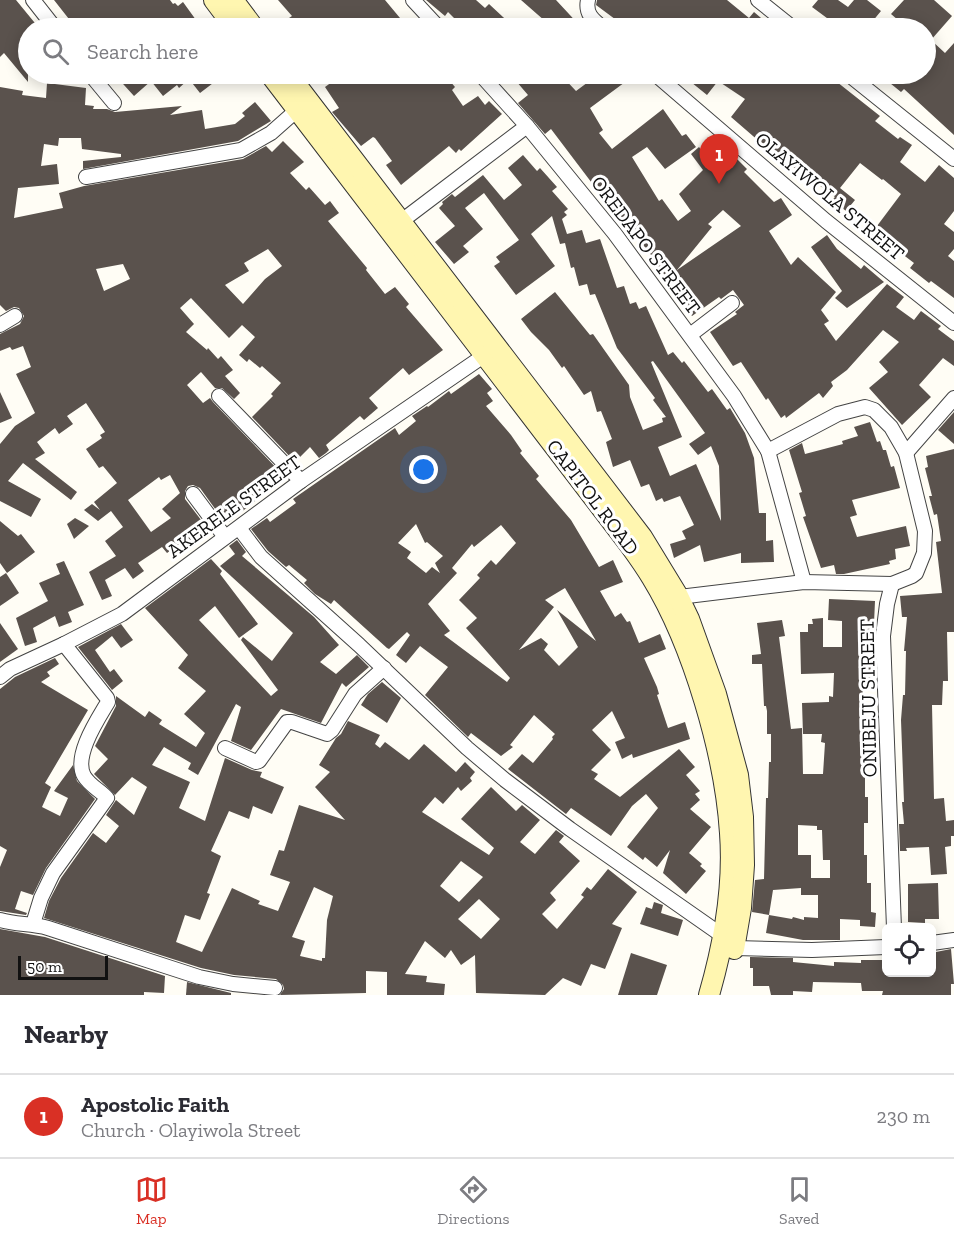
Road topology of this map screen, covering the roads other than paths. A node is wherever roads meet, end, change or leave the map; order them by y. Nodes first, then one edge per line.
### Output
1 (33, 0) edge
2 (214, 0) edge
3 (233, 0) edge
4 (413, 0) edge
5 (588, 0) edge
6 (758, 0) edge
7 (47, 18) edge
8 (228, 18) edge
9 (246, 18) edge
10 (430, 18) edge
11 (593, 18) edge
12 (780, 18) edge
13 (98, 84) edge
14 (278, 84) edge
15 (295, 84) edge
16 (489, 84) edge
17 (667, 84) edge
18 (860, 84) edge
19 (114, 104) dead end
20 (297, 110) junction
21 (527, 126) junction
22 (954, 159) edge
23 (86, 177) dead end
24 (395, 226) junction
25 (732, 303) dead end
26 (15, 316) dead end
27 (954, 323) edge
28 (0, 326) edge
29 (690, 335) junction
30 (485, 356) junction
31 (219, 396) dead end
32 (954, 398) edge
33 (768, 451) junction
34 (906, 453) junction
35 (301, 481) junction
36 (193, 494) dead end
37 (239, 528) junction
38 (225, 537) junction
39 (804, 582) junction
40 (892, 584) junction
41 (671, 598) junction
42 (64, 644) junction
43 (384, 668) junction
44 (0, 677) edge
45 (225, 748) dead end
46 (0, 920) edge
47 (894, 923) edge
48 (33, 924) junction
49 (954, 940) edge
50 (729, 942) junction
51 (936, 942) edge
52 (882, 947) edge
53 (275, 988) dead end
54 (709, 995) edge
55 (722, 995) edge

1 - 7 street
2 - 8 main road
3 - 9 main road
4 - 10 street
5 - 11 street
6 - 12 street
13 - 19 street
14 - 20 main road, CAPITOL ROAD
15 - 24 main road, CAPITOL ROAD
16 - 21 street, OREDAPO STREET
17 - 27 street, OLAYIWOLA STREET
18 - 22 street
20 - 23 street
20 - 24 main road, CAPITOL ROAD
21 - 24 street
21 - 29 street, OREDAPO STREET
24 - 30 main road, CAPITOL ROAD
24 - 41 main road, CAPITOL ROAD
25 - 29 street
26 - 28 street
29 - 33 street, OREDAPO STREET
30 - 35 street, AKERELE STREET
30 - 41 main road, CAPITOL ROAD
31 - 35 street
32 - 34 street
33 - 34 street
33 - 39 street
34 - 40 street
35 - 37 street, AKERELE STREET
36 - 38 street
37 - 38 street, AKERELE STREET
37 - 43 street
38 - 42 street, AKERELE STREET
39 - 40 street
39 - 41 street
40 - 47 street, ONIBEJU STREET
41 - 50 main road, CAPITOL ROAD
42 - 44 street, AKERELE STREET
42 - 48 street
43 - 45 street
43 - 50 street
46 - 48 street
48 - 53 street
49 - 51 street
50 - 52 street
50 - 54 main road, CAPITOL ROAD
50 - 55 main road, CAPITOL ROAD

